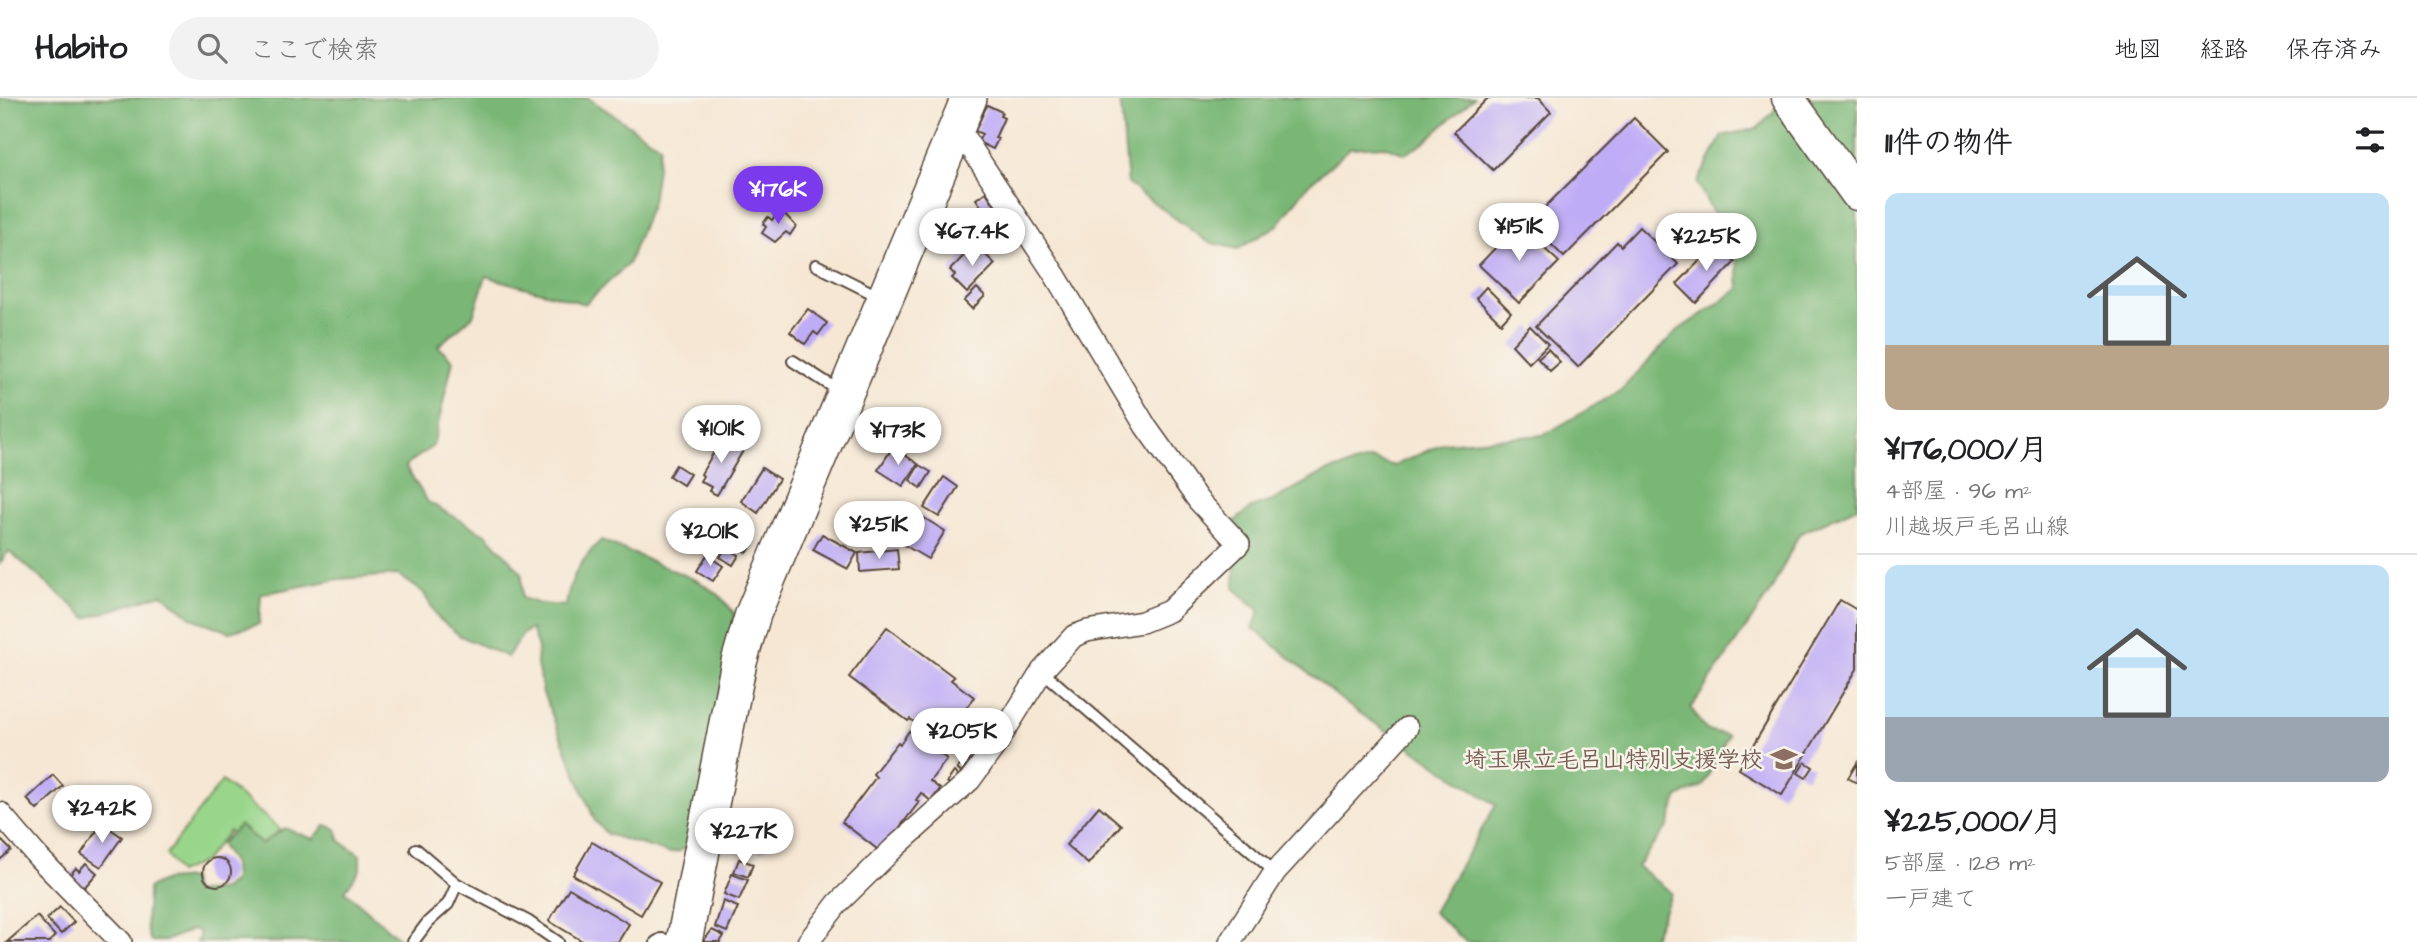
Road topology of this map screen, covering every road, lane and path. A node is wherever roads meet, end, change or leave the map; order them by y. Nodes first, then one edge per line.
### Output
1 (1788, 98) edge
2 (963, 107) edge
3 (1857, 194) edge
4 (816, 265) dead end
5 (884, 299) junction
6 (793, 361) dead end
7 (844, 394) junction
8 (1042, 671) junction
9 (1407, 728) dead end
10 (0, 813) edge
11 (416, 849) dead end
12 (1275, 872) junction
13 (457, 884) junction
14 (121, 942) edge
15 (413, 942) edge
16 (558, 942) edge
17 (656, 942) edge
18 (683, 942) edge
19 (808, 942) edge
20 (1230, 942) edge

1 - 3 street
2 - 5 main road
2 - 8 street
4 - 5 lane
5 - 7 main road
6 - 7 lane
7 - 18 main road
8 - 12 lane
8 - 19 street
9 - 12 street
10 - 14 street
11 - 13 lane
12 - 20 street
13 - 15 lane
13 - 16 lane
17 - 18 lane

